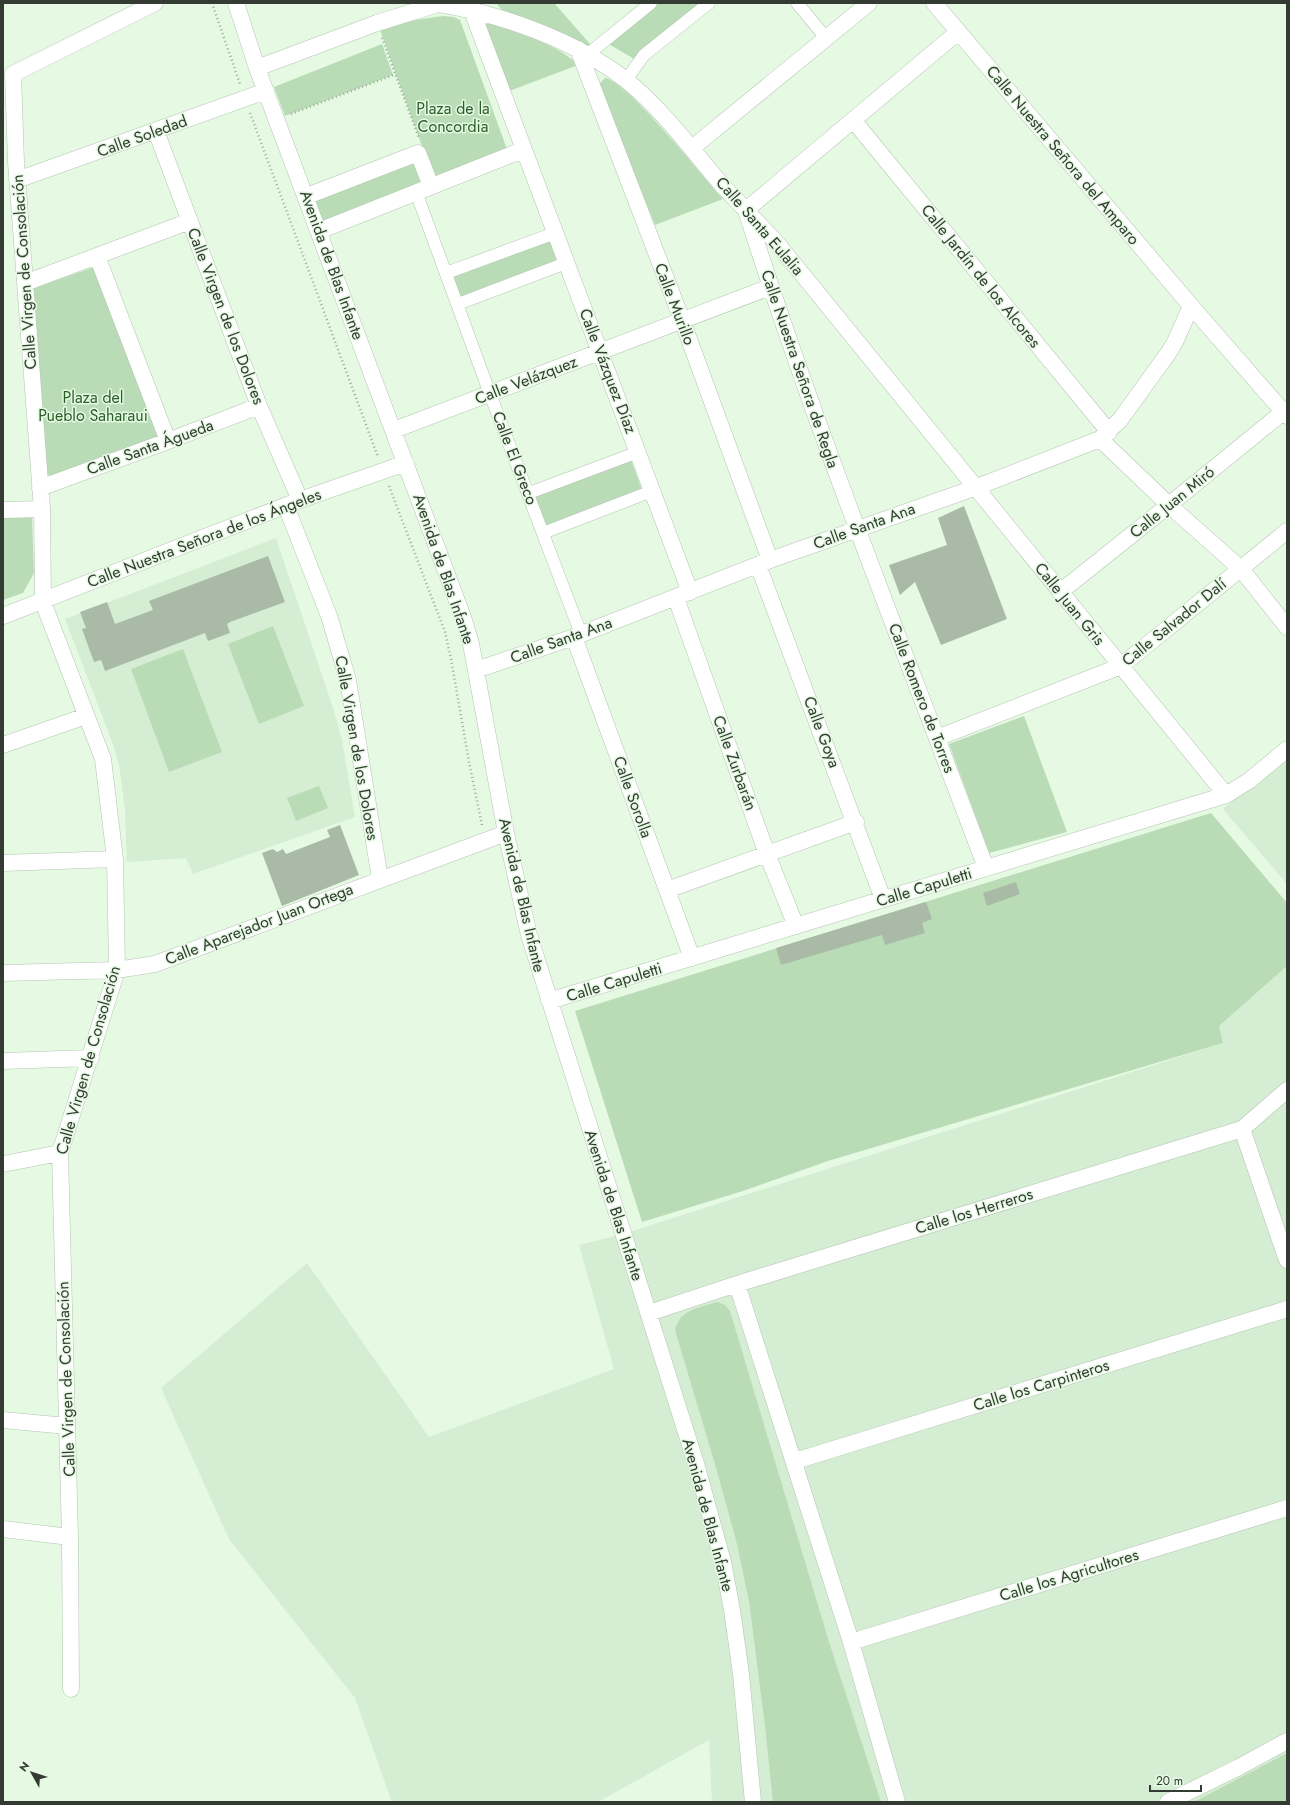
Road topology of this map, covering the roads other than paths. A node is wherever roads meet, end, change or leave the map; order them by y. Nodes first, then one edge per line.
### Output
1 (156, 3) edge
2 (236, 3) edge
3 (490, 3) edge
4 (651, 3) edge
5 (709, 3) edge
6 (797, 3) edge
7 (869, 3) edge
8 (934, 3) edge
9 (440, 4) edge
10 (472, 11) junction
11 (501, 19) junction
12 (958, 32) junction
13 (826, 38) junction
14 (582, 52) junction
15 (258, 68) junction
16 (626, 80) junction
17 (266, 90) junction
18 (853, 120) junction
19 (156, 131) junction
20 (692, 148) junction
21 (523, 150) junction
22 (9, 163) edge
23 (17, 180) junction
24 (431, 186) junction
25 (416, 192) junction
26 (307, 196) junction
27 (746, 210) junction
28 (190, 221) junction
29 (319, 231) junction
30 (555, 233) junction
31 (97, 256) junction
32 (566, 263) junction
33 (446, 273) junction
34 (25, 283) junction
35 (770, 287) junction
36 (458, 304) junction
37 (1191, 306) junction
38 (682, 320) junction
39 (600, 352) junction
40 (490, 394) junction
41 (259, 406) junction
42 (1285, 414) edge
43 (394, 430) junction
44 (1104, 435) junction
45 (168, 441) junction
46 (638, 452) junction
47 (406, 462) junction
48 (976, 487) junction
49 (40, 488) junction
50 (652, 491) junction
51 (528, 493) junction
52 (293, 503) junction
53 (1169, 505) junction
54 (42, 509) junction
55 (3, 510) edge
56 (856, 529) junction
57 (1287, 531) edge
58 (543, 533) junction
59 (764, 563) junction
60 (1240, 569) junction
61 (1060, 592) junction
62 (683, 595) junction
63 (43, 602) junction
64 (3, 616) edge
65 (1287, 627) edge
66 (578, 635) junction
67 (1121, 666) junction
68 (476, 670) junction
69 (86, 716) junction
70 (937, 738) junction
71 (3, 745) edge
72 (1287, 749) edge
73 (1226, 795) junction
74 (856, 822) junction
75 (506, 833) junction
76 (767, 854) junction
77 (115, 858) junction
78 (3, 862) edge
79 (986, 868) junction
80 (380, 879) junction
81 (667, 890) junction
82 (883, 899) junction
83 (796, 926) junction
84 (692, 958) junction
85 (117, 970) junction
86 (3, 973) edge
87 (549, 1001) junction
88 (91, 1058) junction
89 (3, 1061) edge
90 (1287, 1090) edge
91 (1242, 1129) junction
92 (60, 1153) junction
93 (3, 1164) edge
94 (1287, 1260) edge
95 (737, 1284) junction
96 (1287, 1309) edge
97 (649, 1313) junction
98 (3, 1420) edge
99 (67, 1426) junction
100 (795, 1461) junction
101 (1287, 1508) edge
102 (3, 1529) edge
103 (70, 1537) junction
104 (851, 1642) junction
105 (71, 1689) dead end
106 (1287, 1741) edge
107 (753, 1802) edge
108 (898, 1802) edge
109 (1168, 1802) edge

1 - 22 street, Calle Virgen de Consolación
2 - 15 street, Avenida de Blas Infante
3 - 11 street
4 - 14 street
5 - 16 street
6 - 13 street
7 - 13 street
8 - 12 street, Calle Nuestra Señora del Amparo
9 - 10 street, Calle Santa Eulalia
9 - 15 street
10 - 11 street, Calle Santa Eulalia
10 - 21 street, Calle Vázquez Díaz
11 - 14 street, Calle Santa Eulalia
12 - 18 street
12 - 37 street, Calle Nuestra Señora del Amparo
13 - 20 street
14 - 16 street, Calle Santa Eulalia
14 - 38 street, Calle Murillo
15 - 17 street, Avenida de Blas Infante
16 - 20 street, Calle Santa Eulalia
17 - 19 street, Calle Soledad
17 - 26 street, Avenida de Blas Infante
18 - 27 street
18 - 44 street, Calle Jardín de los Alcores
19 - 23 street, Calle Soledad
19 - 28 street, Calle Virgen de los Dolores
20 - 27 street, Calle Santa Eulalia
21 - 24 street
21 - 30 street, Calle Vázquez Díaz
22 - 23 street, Calle Virgen de Consolación
23 - 34 street, Calle Virgen de Consolación
24 - 25 street
24 - 26 street
25 - 29 street
25 - 33 street, Calle El Greco
26 - 29 street, Avenida de Blas Infante
27 - 35 street, Calle Nuestra Señora de Regla
27 - 48 street, Calle Santa Eulalia
28 - 31 street
28 - 41 street, Calle Virgen de los Dolores
29 - 43 street, Avenida de Blas Infante
30 - 32 street, Calle Vázquez Díaz
30 - 33 street
31 - 34 street
31 - 45 street
32 - 36 street
32 - 39 street, Calle Vázquez Díaz
33 - 36 street, Calle El Greco
34 - 49 street, Calle Virgen de Consolación
35 - 38 street, Calle Velázquez
35 - 56 street, Calle Nuestra Señora de Regla
36 - 40 street, Calle El Greco
37 - 42 street, Calle Nuestra Señora del Amparo
37 - 44 street, Calle Santa Ana
38 - 39 street, Calle Velázquez
38 - 59 street, Calle Murillo
39 - 40 street, Calle Velázquez
39 - 46 street, Calle Vázquez Díaz
40 - 43 street, Calle Velázquez
40 - 51 street, Calle El Greco
41 - 45 street, Calle Santa Águeda
41 - 52 street, Calle Virgen de los Dolores
42 - 53 street, Calle Juan Miró
43 - 47 street, Avenida de Blas Infante
44 - 48 street, Calle Santa Ana
44 - 53 street, Calle Jardín de los Alcores
45 - 49 street, Calle Santa Águeda
46 - 50 street, Calle Vázquez Díaz
46 - 51 street
47 - 52 street, Calle Nuestra Señora de los Ángeles
47 - 68 street, Avenida de Blas Infante
48 - 56 street, Calle Santa Ana
48 - 61 street, Calle Juan Gris
49 - 54 street, Calle Virgen de Consolación
50 - 58 street
50 - 62 street, Calle Vázquez Díaz
51 - 58 street, Calle El Greco
52 - 63 street, Calle Nuestra Señora de los Ángeles
52 - 80 street, Calle Virgen de los Dolores
53 - 60 street, Calle Jardín de los Alcores
53 - 61 street, Calle Juan Miró
54 - 55 street
54 - 63 street, Calle Virgen de Consolación
56 - 59 street, Calle Santa Ana
56 - 70 street, Calle Romero de Torres
57 - 60 street, Calle Salvador Dalí
58 - 66 street, Calle El Greco
59 - 62 street, Calle Santa Ana
59 - 74 street, Calle Goya
60 - 65 street, Calle Jardín de los Alcores
60 - 67 street, Calle Salvador Dalí
61 - 67 street, Calle Juan Gris
62 - 66 street, Calle Santa Ana
62 - 76 street, Calle Zurbarán
63 - 64 street, Calle Nuestra Señora de los Ángeles
63 - 69 street, Calle Virgen de Consolación
66 - 68 street, Calle Santa Ana
66 - 81 street, Calle Sorolla
67 - 70 street, Calle Salvador Dalí
67 - 73 street, Calle Juan Gris
68 - 75 street, Avenida de Blas Infante
69 - 71 street
69 - 77 street, Calle Virgen de Consolación
70 - 79 street, Calle Romero de Torres
72 - 73 street, Calle Capuletti
73 - 79 street, Calle Capuletti
74 - 76 street
74 - 82 street, Calle Goya
75 - 80 street, Calle Aparejador Juan Ortega
75 - 87 street, Avenida de Blas Infante
76 - 81 street
76 - 83 street, Calle Zurbarán
77 - 78 street
77 - 85 street, Calle Virgen de Consolación
79 - 82 street, Calle Capuletti
80 - 85 street, Calle Aparejador Juan Ortega
81 - 84 street, Calle Sorolla
82 - 83 street, Calle Capuletti
83 - 84 street, Calle Capuletti
84 - 87 street, Calle Capuletti
85 - 86 street, Calle Aparejador Juan Ortega
85 - 88 street, Calle Virgen de Consolación
87 - 97 street, Avenida de Blas Infante
88 - 89 street
88 - 92 street, Calle Virgen de Consolación
90 - 91 street, Calle los Herreros
91 - 94 street
91 - 95 street, Calle los Herreros
92 - 93 street
92 - 99 street, Calle Virgen de Consolación
95 - 97 street, Calle los Herreros
95 - 100 street
96 - 100 street, Calle los Carpinteros
97 - 107 street, Avenida de Blas Infante
98 - 99 street
99 - 103 street, Calle Virgen de Consolación
100 - 104 street
101 - 104 street, Calle los Agricultores
102 - 103 street
103 - 105 street, Calle Virgen de Consolación
104 - 108 street
106 - 109 street

